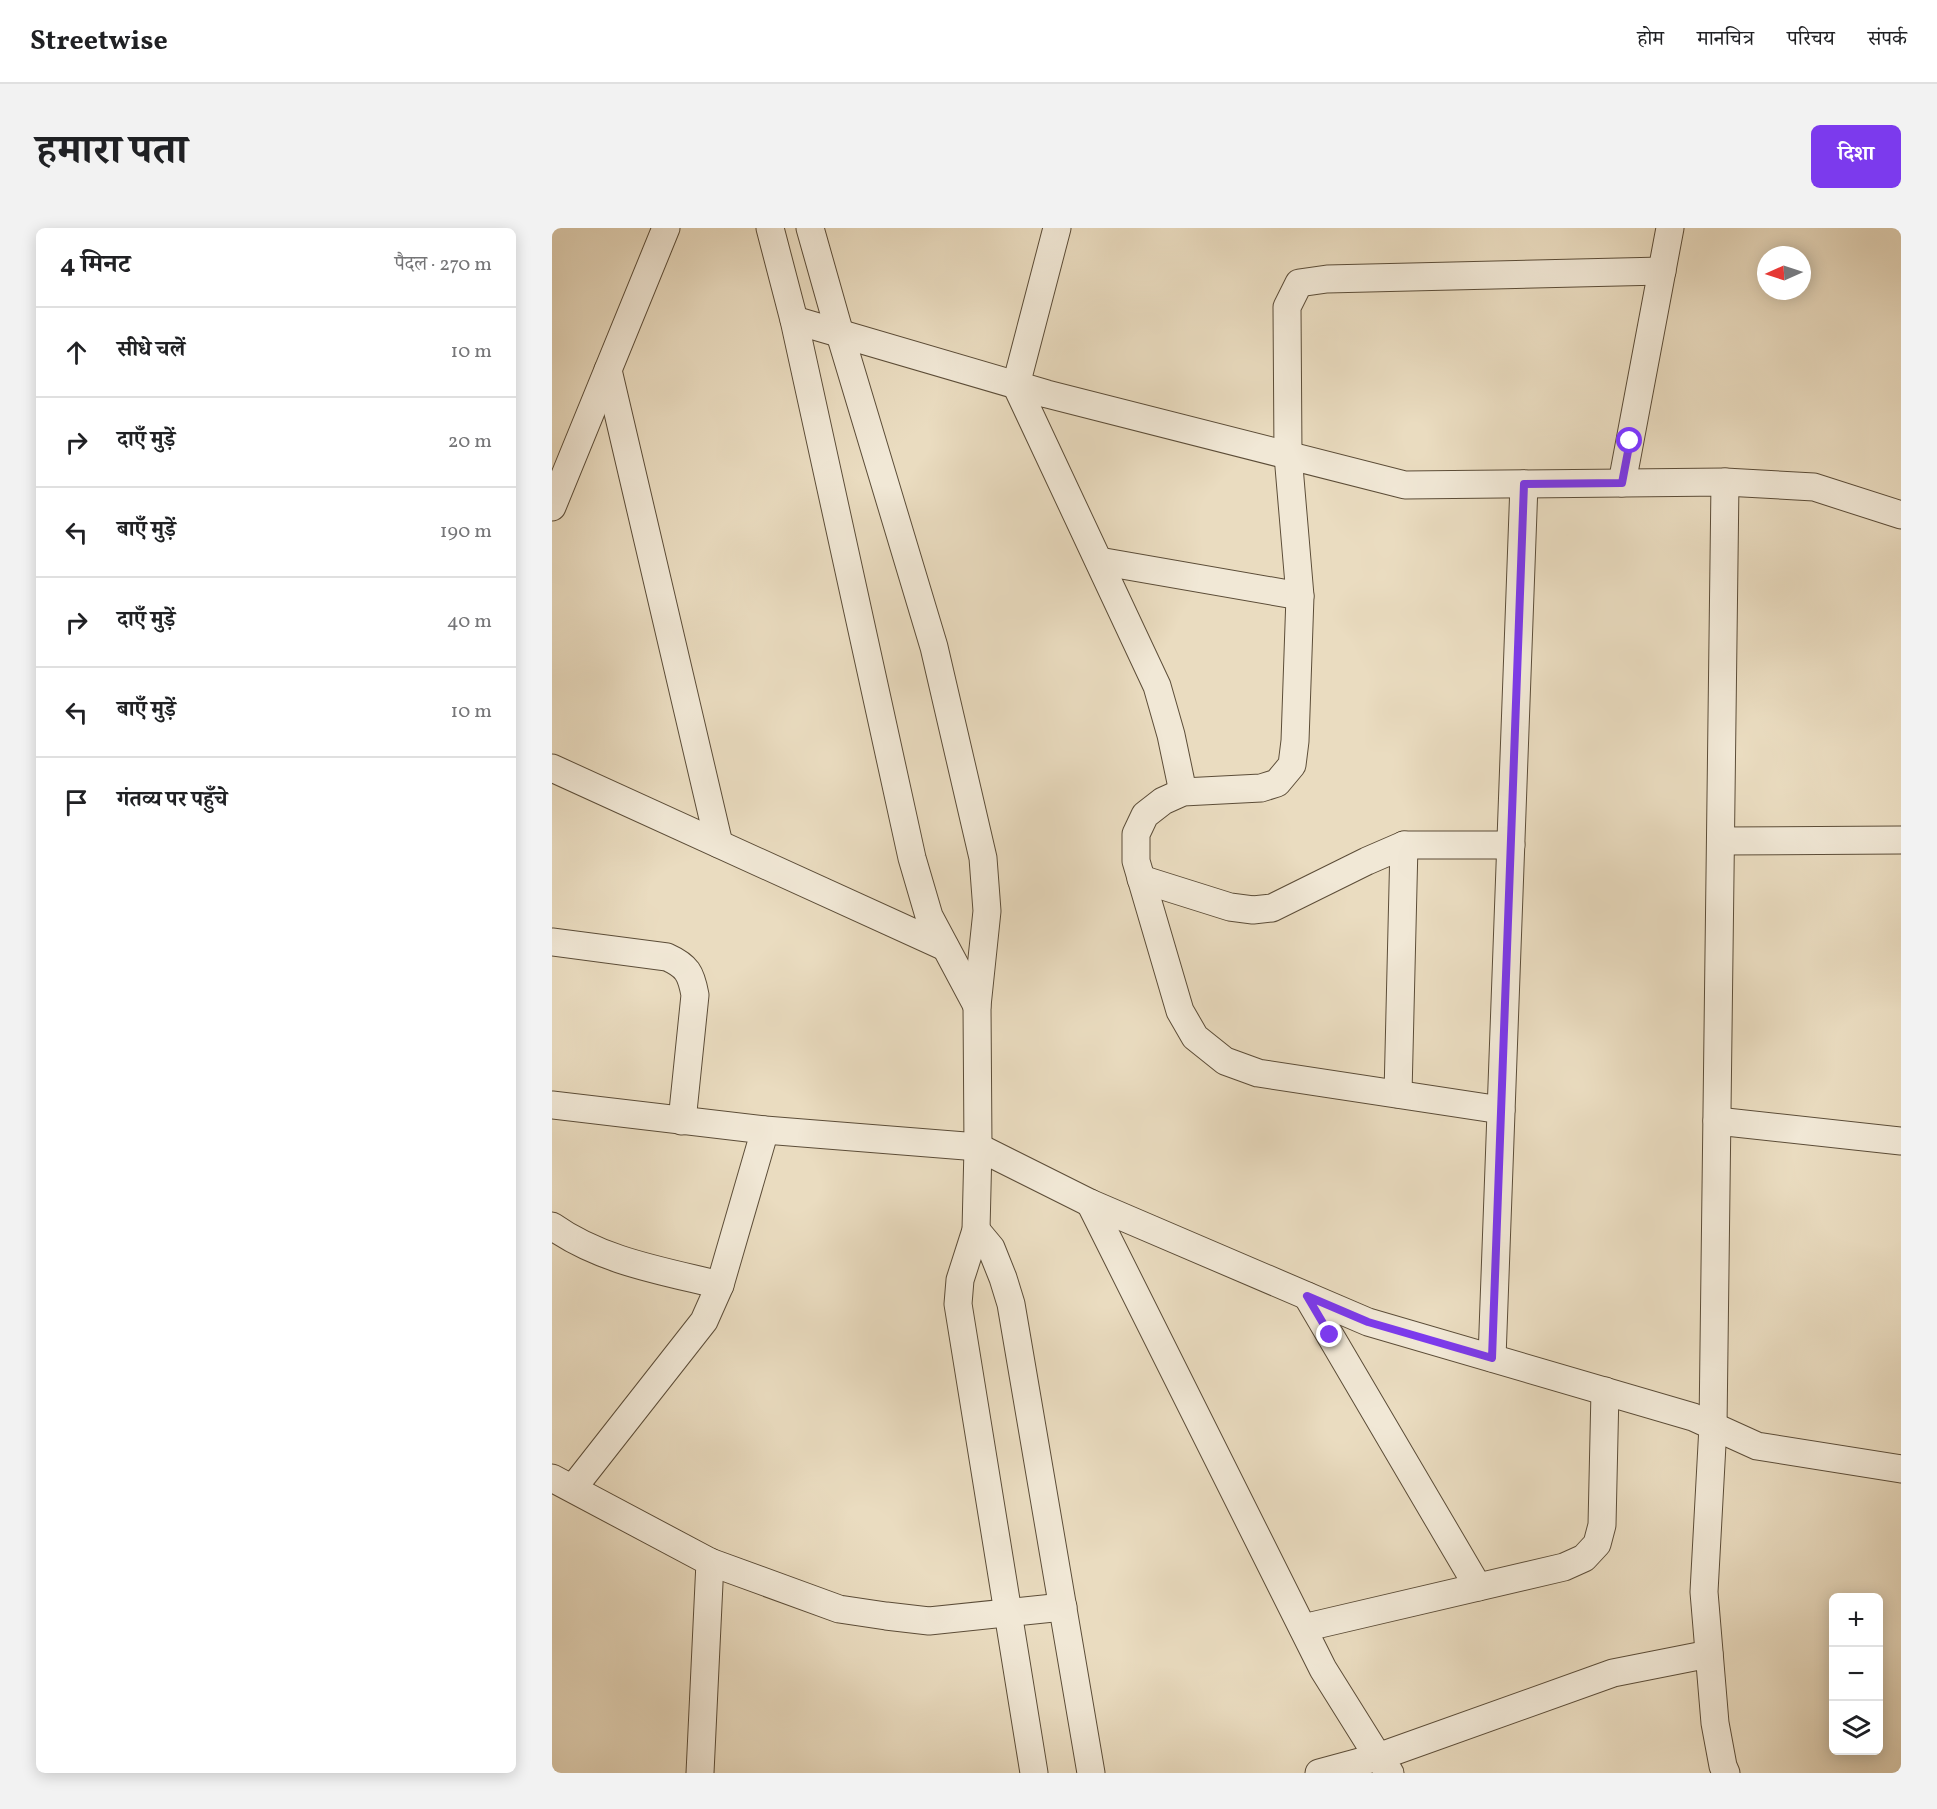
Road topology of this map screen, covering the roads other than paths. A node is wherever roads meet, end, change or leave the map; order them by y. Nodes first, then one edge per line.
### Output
1 (666, 228) edge
2 (770, 228) edge
3 (810, 228) edge
4 (1057, 228) edge
5 (1670, 228) edge
6 (1662, 271) junction
7 (794, 320) junction
8 (840, 334) junction
9 (608, 370) junction
10 (1016, 385) junction
11 (1288, 455) junction
12 (1725, 482) junction
13 (1622, 483) junction
14 (1524, 484) junction
15 (552, 507) edge
16 (1900, 511) edge
17 (1099, 561) junction
18 (1300, 596) junction
19 (552, 768) edge
20 (1183, 792) junction
21 (1901, 840) edge
22 (1720, 841) junction
23 (718, 844) junction
24 (1404, 845) junction
25 (1511, 845) junction
26 (1141, 879) junction
27 (552, 942) edge
28 (945, 947) junction
29 (976, 1006) junction
30 (1398, 1094) junction
31 (552, 1105) edge
32 (1501, 1110) junction
33 (682, 1121) junction
34 (1717, 1121) junction
35 (765, 1130) junction
36 (1901, 1141) edge
37 (978, 1147) junction
38 (1090, 1203) junction
39 (552, 1226) edge
40 (976, 1230) junction
41 (720, 1285) junction
42 (1307, 1296) junction
43 (1492, 1358) junction
44 (1605, 1391) junction
45 (1713, 1426) junction
46 (1901, 1469) edge
47 (562, 1484) edge
48 (710, 1562) junction
49 (1478, 1587) junction
50 (1063, 1607) junction
51 (1008, 1613) junction
52 (1303, 1628) junction
53 (1709, 1654) junction
54 (1384, 1765) edge
55 (700, 1773) edge
56 (1034, 1773) edge
57 (1091, 1773) edge
58 (1319, 1773) edge
59 (1726, 1773) edge

1 - 9 street
2 - 7 street
3 - 8 street
4 - 10 street
5 - 6 street
6 - 11 street
6 - 13 street
7 - 8 street
7 - 28 street
8 - 10 street
8 - 29 street
9 - 15 street
9 - 23 street
10 - 11 street
10 - 17 street
11 - 14 street
11 - 18 street
12 - 13 street
12 - 16 street
12 - 22 street
13 - 14 street
14 - 25 street
17 - 18 street
17 - 20 street
18 - 20 street
19 - 23 street
20 - 26 street
21 - 22 street
22 - 34 street
23 - 28 street
24 - 25 street
24 - 26 street
24 - 30 street
25 - 32 street
26 - 30 street
27 - 33 street
28 - 29 street
29 - 37 street
30 - 32 street
31 - 33 street
32 - 43 street
33 - 35 street
34 - 36 street
34 - 45 street
35 - 37 street
35 - 41 street
37 - 38 street
37 - 40 street
38 - 42 street
38 - 52 street
39 - 41 street
40 - 50 street
40 - 51 street
41 - 47 street
42 - 43 street
42 - 49 street
43 - 44 street
44 - 45 street
44 - 49 street
45 - 46 street
45 - 53 street
47 - 48 street
48 - 51 street
48 - 55 street
49 - 52 street
50 - 51 street
50 - 57 street
51 - 56 street
52 - 54 street
53 - 54 street
53 - 59 street
54 - 58 street

